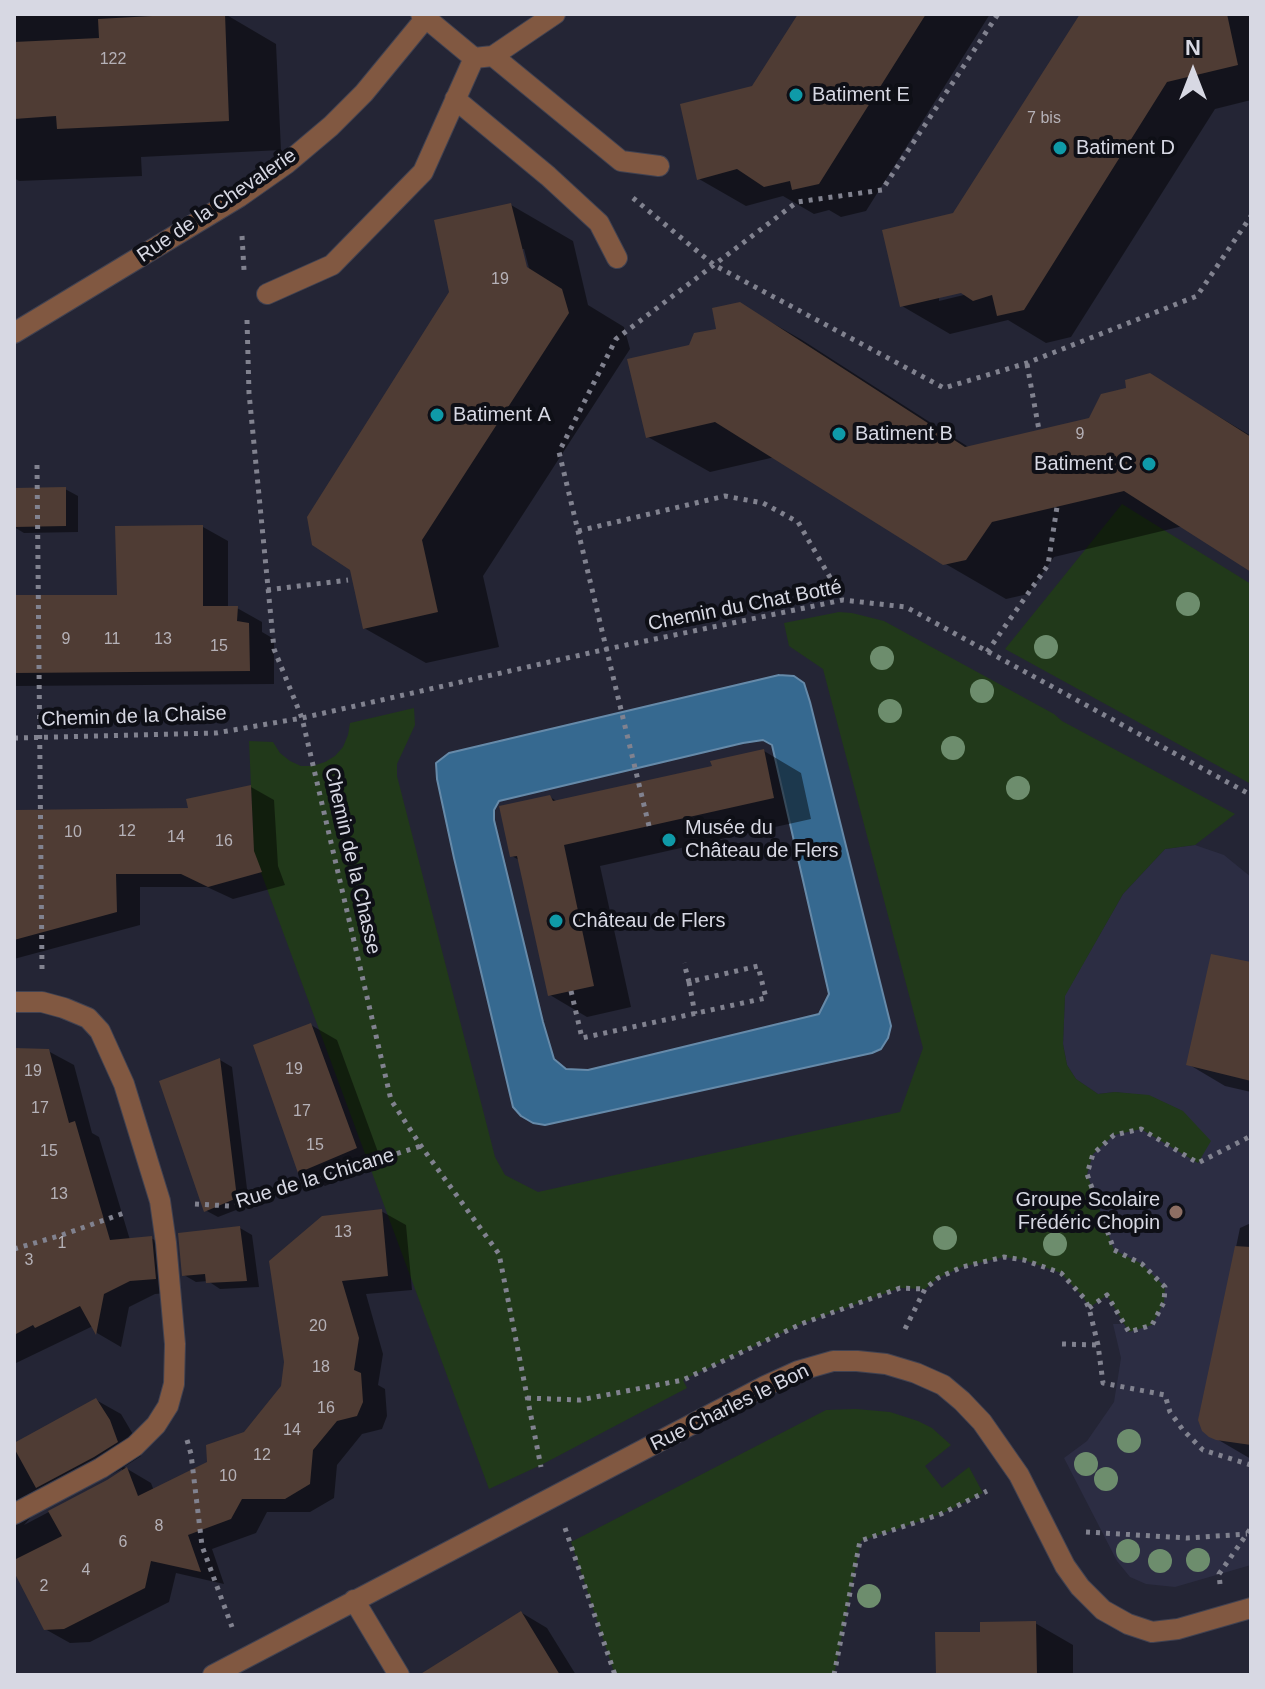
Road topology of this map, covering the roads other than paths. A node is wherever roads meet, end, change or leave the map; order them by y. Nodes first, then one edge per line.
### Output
1 (555, 14) edge
2 (425, 15) edge
3 (484, 57) junction
4 (455, 99) junction
5 (659, 166) dead end
6 (617, 258) dead end
7 (267, 294) dead end
8 (14, 333) edge
9 (14, 1002) edge
10 (14, 1514) edge
11 (354, 1600) junction
12 (1251, 1609) edge
13 (213, 1675) edge
14 (399, 1675) edge

1 - 3 street
2 - 3 street
2 - 8 street, Rue de la Chevalerie
3 - 4 street
3 - 5 street
4 - 6 street
4 - 7 street
9 - 10 street
11 - 12 street, Rue Charles le Bon
11 - 13 street, Rue Charles le Bon
11 - 14 street

